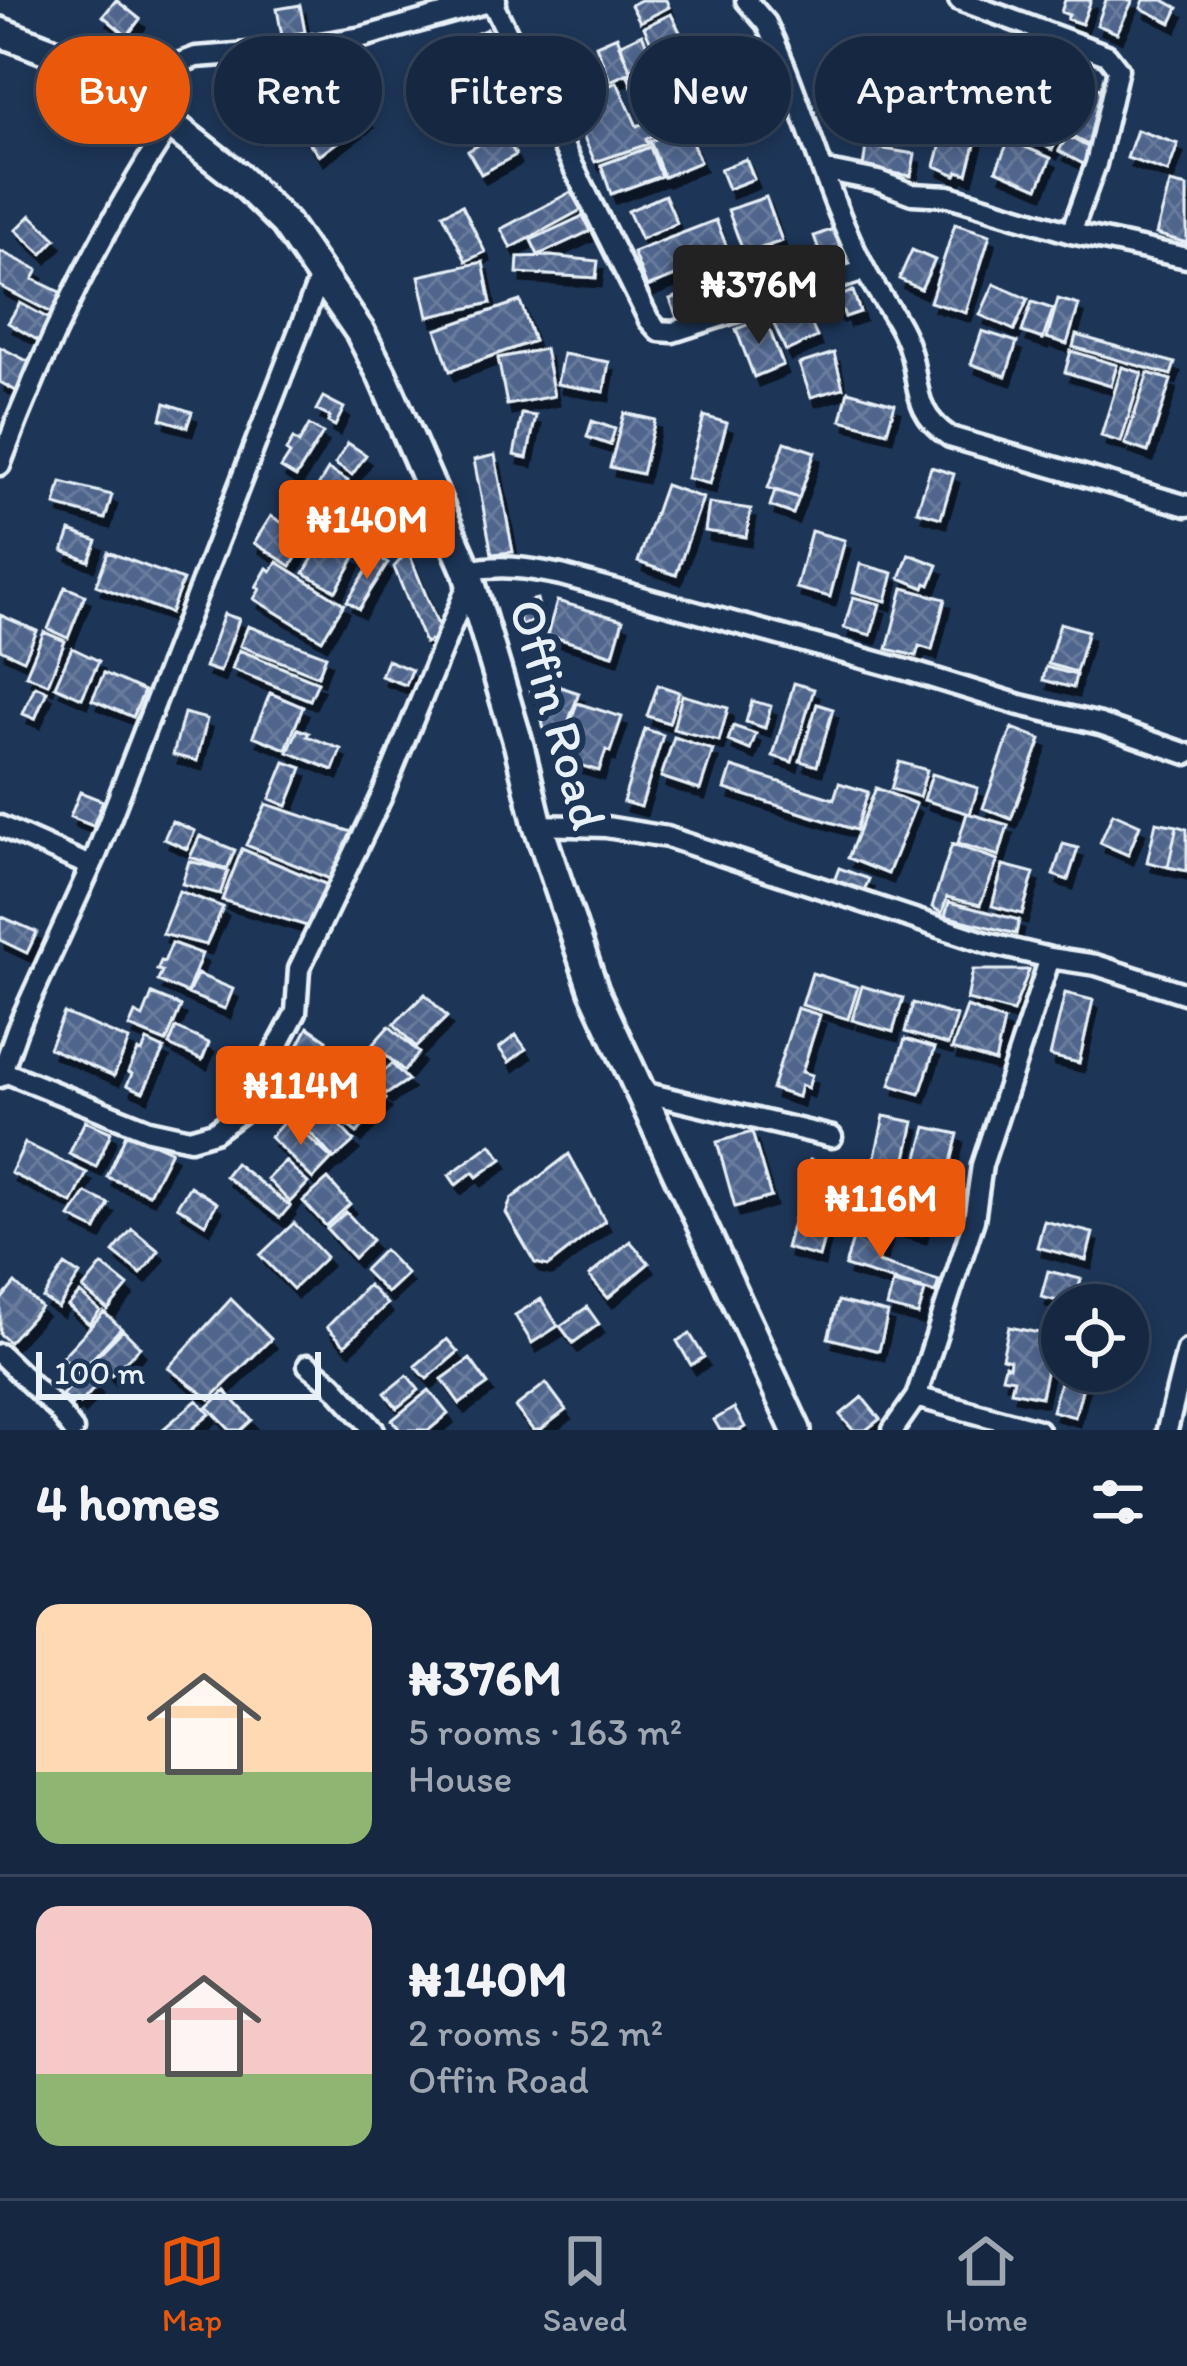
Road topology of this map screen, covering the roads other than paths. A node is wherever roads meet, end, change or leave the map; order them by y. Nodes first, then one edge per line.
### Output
1 (746, 0) edge
2 (959, 0) edge
3 (494, 1) edge
4 (0, 32) edge
5 (36, 46) edge
6 (190, 59) edge
7 (190, 140) edge
8 (158, 144) edge
9 (823, 170) junction
10 (1071, 233) junction
11 (1187, 259) edge
12 (865, 270) junction
13 (321, 274) junction
14 (0, 466) edge
15 (1187, 506) edge
16 (469, 575) junction
17 (1187, 754) edge
18 (538, 825) junction
19 (0, 826) edge
20 (90, 866) junction
21 (1049, 958) junction
22 (1187, 994) edge
23 (1, 1074) edge
24 (638, 1091) junction
25 (832, 1136) dead end
26 (1187, 1350) edge
27 (0, 1354) edge
28 (308, 1365) dead end
29 (916, 1397) junction
30 (73, 1430) edge
31 (374, 1430) edge
32 (796, 1430) edge
33 (892, 1430) edge
34 (1038, 1430) edge
35 (1167, 1430) edge

1 - 9 street
2 - 10 street
3 - 6 street
3 - 12 street
4 - 5 street, Offin Road
7 - 13 street, Offin Road
8 - 14 street
9 - 10 street
9 - 12 street
10 - 11 street
12 - 15 street
13 - 16 street, Offin Road
13 - 20 street
16 - 17 street
16 - 18 street, Offin Road
16 - 23 street
18 - 21 street
18 - 24 street, Offin Road
19 - 20 street
20 - 23 street
21 - 22 street
21 - 29 street
24 - 25 street
24 - 32 street, Offin Road
26 - 35 street
27 - 30 street
28 - 31 street
29 - 33 street
29 - 34 street

